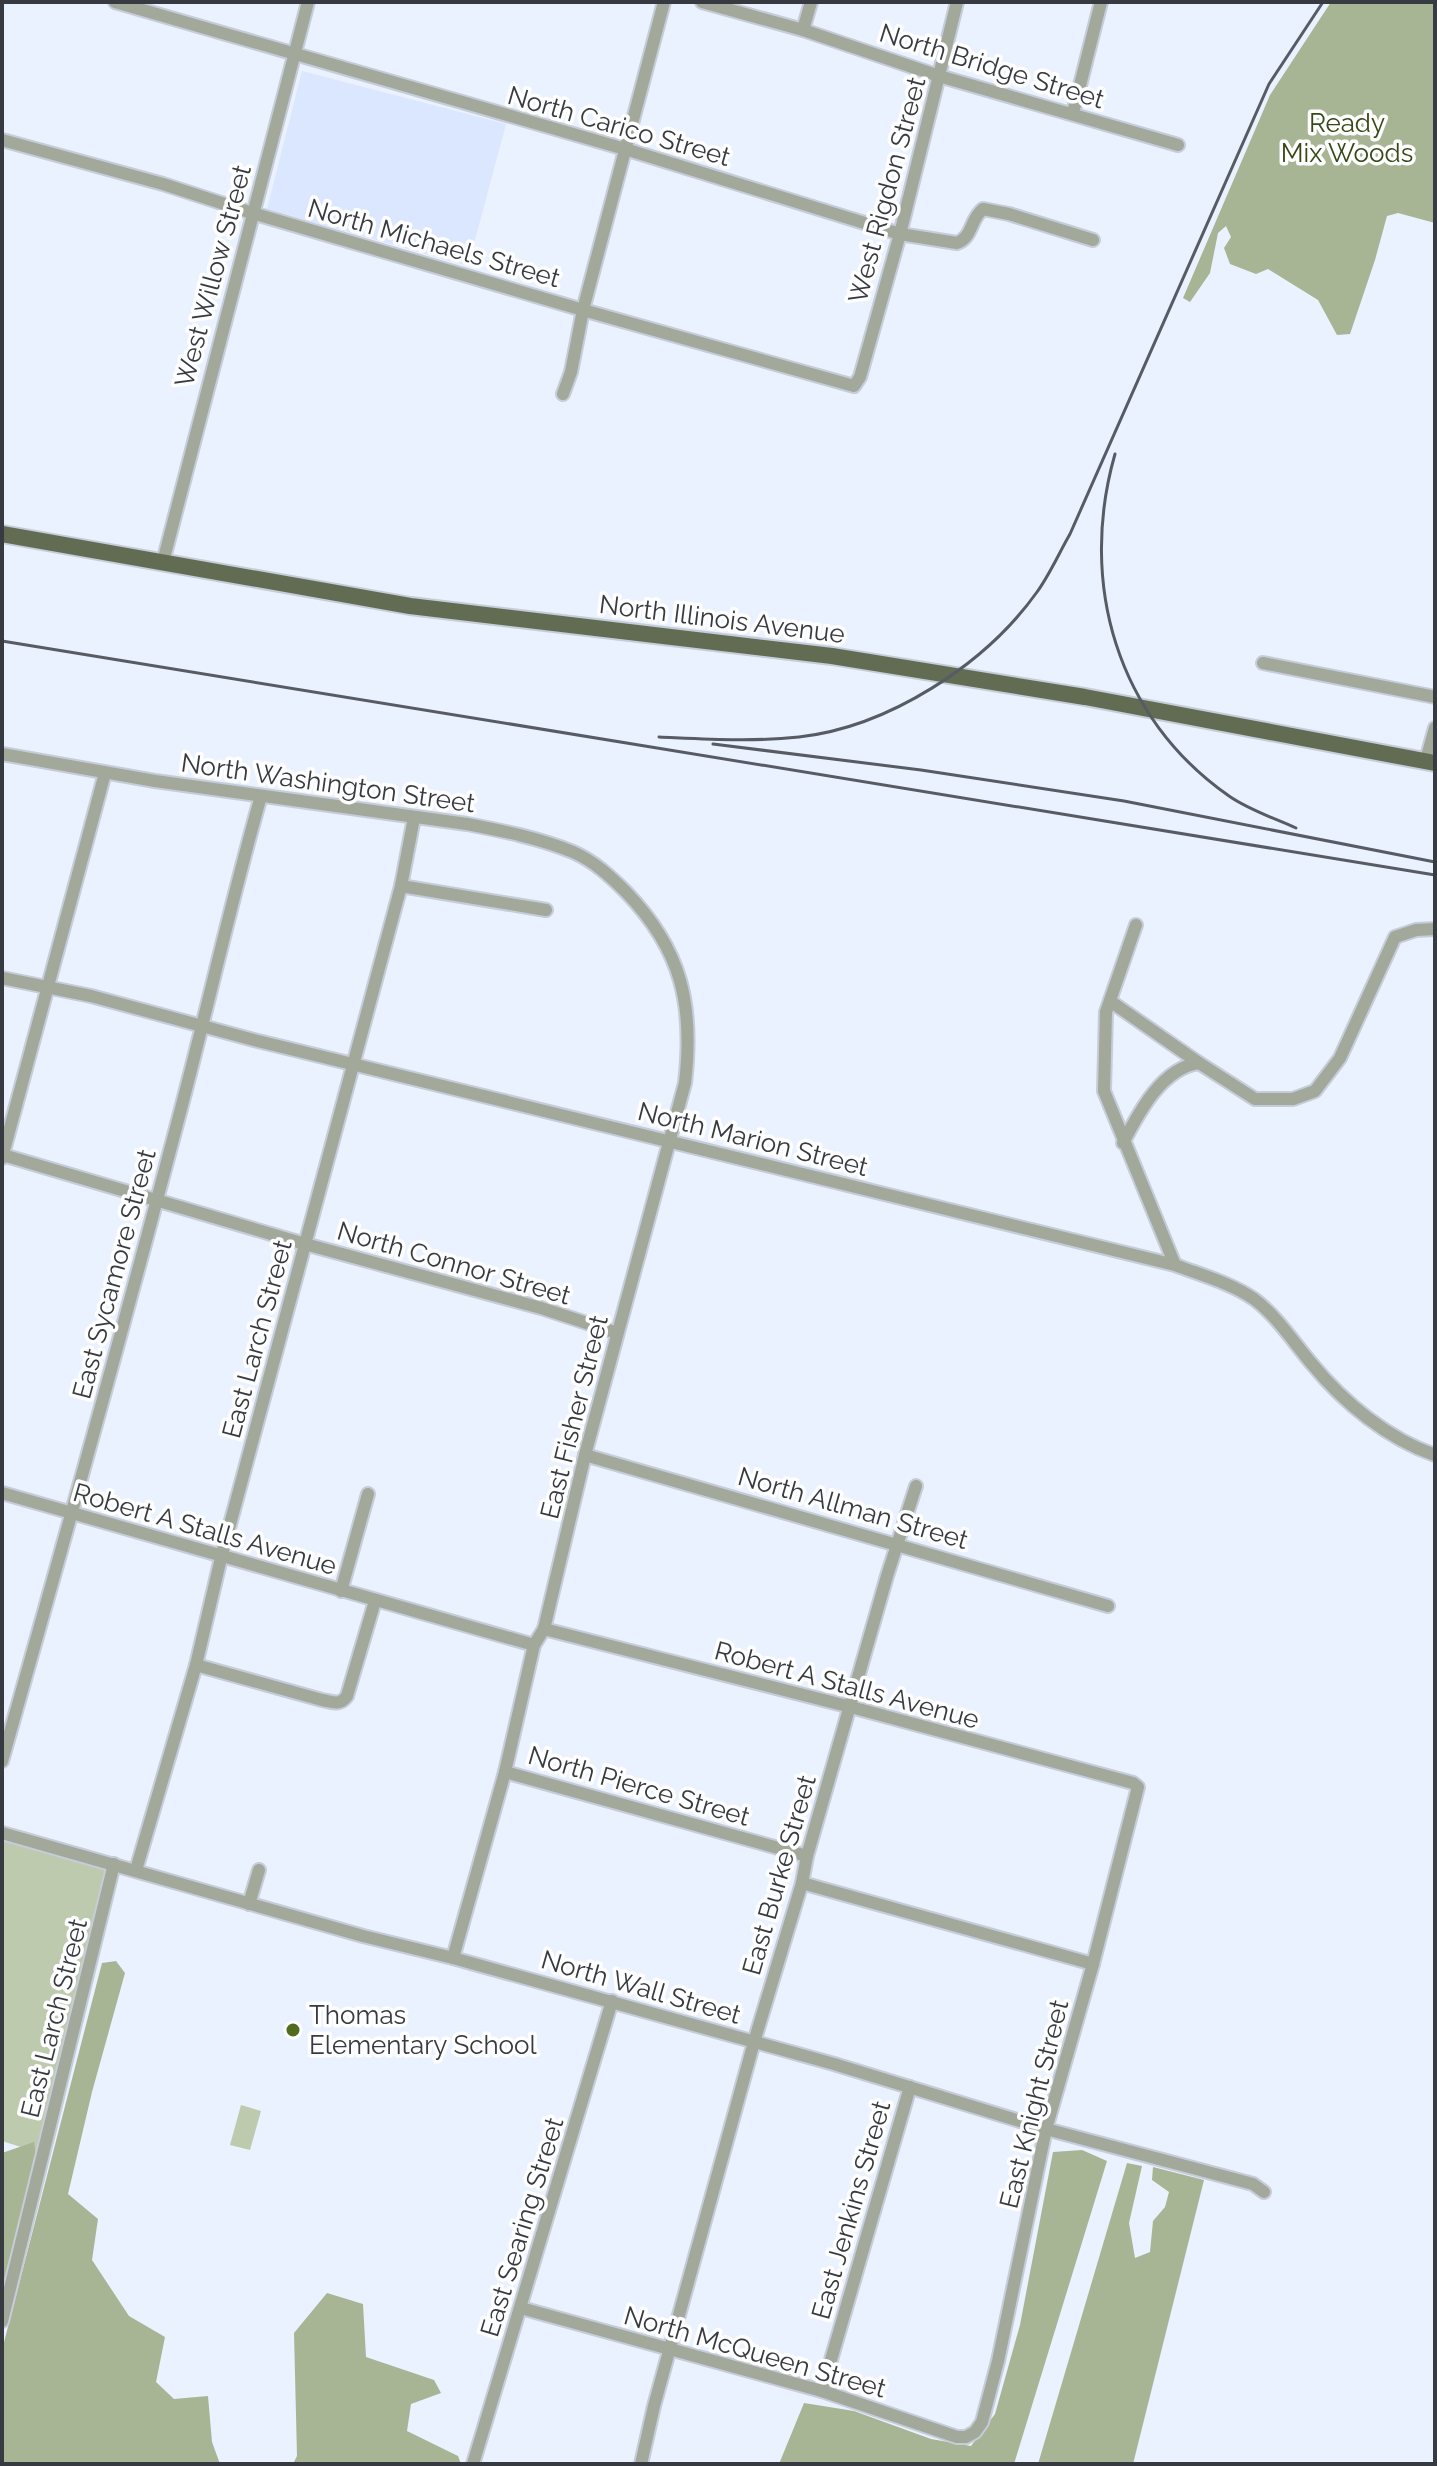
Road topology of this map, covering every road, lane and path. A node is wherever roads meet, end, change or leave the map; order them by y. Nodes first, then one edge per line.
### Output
1 (115, 2) edge
2 (308, 2) edge
3 (664, 2) edge
4 (702, 2) edge
5 (811, 2) edge
6 (957, 2) edge
7 (1101, 2) edge
8 (803, 30) junction
9 (294, 54) junction
10 (939, 76) junction
11 (1073, 113) junction
12 (2, 140) edge
13 (1178, 145) dead end
14 (625, 149) junction
15 (252, 213) junction
16 (900, 234) junction
17 (1093, 240) dead end
18 (583, 310) junction
19 (854, 386) joint
20 (563, 394) dead end
21 (2, 534) edge
22 (163, 562) junction
23 (1263, 663) dead end
24 (1435, 697) edge
25 (1435, 728) edge
26 (2, 754) edge
27 (1430, 762) edge
28 (105, 773) junction
29 (261, 796) junction
30 (414, 818) junction
31 (401, 886) junction
32 (630, 896) joint
33 (546, 910) dead end
34 (1136, 925) dead end
35 (1435, 929) edge
36 (2, 978) edge
37 (47, 986) junction
38 (1110, 1001) junction
39 (203, 1027) junction
40 (352, 1062) junction
41 (1199, 1063) junction
42 (669, 1142) junction
43 (1123, 1143) junction
44 (2, 1157) edge
45 (157, 1201) junction
46 (305, 1244) junction
47 (1175, 1265) junction
48 (617, 1333) junction
49 (585, 1455) junction
50 (1435, 1455) edge
51 (916, 1486) dead end
52 (2, 1493) edge
53 (368, 1494) dead end
54 (72, 1514) junction
55 (898, 1544) junction
56 (221, 1558) junction
57 (341, 1591) junction
58 (375, 1601) junction
59 (1108, 1606) dead end
60 (544, 1629) junction
61 (534, 1645) junction
62 (196, 1665) junction
63 (851, 1707) junction
64 (2, 1761) edge
65 (505, 1772) junction
66 (1138, 1787) joint
67 (2, 1833) edge
68 (807, 1856) junction
69 (114, 1864) junction
70 (136, 1870) junction
71 (259, 1870) dead end
72 (802, 1883) junction
73 (249, 1904) junction
74 (453, 1958) junction
75 (1093, 1964) junction
76 (612, 2001) junction
77 (754, 2042) junction
78 (910, 2087) junction
79 (1046, 2129) junction
80 (1264, 2192) dead end
81 (521, 2308) junction
82 (2, 2321) edge
83 (671, 2348) junction
84 (822, 2391) junction
85 (975, 2432) joint
86 (473, 2464) edge
87 (641, 2464) edge

1 - 9 street, North Carico Street
2 - 9 street, West Willow Street
3 - 14 street
4 - 8 street, North Bridge Street
5 - 8 street
6 - 10 street, West Rigdon Street
7 - 11 street
8 - 10 street, North Bridge Street
9 - 14 street, North Carico Street
9 - 15 street, West Willow Street
10 - 11 street, North Bridge Street
10 - 16 street, West Rigdon Street
11 - 13 street, North Bridge Street
12 - 15 street, North Michaels Street
14 - 16 street, North Carico Street
14 - 18 street
15 - 18 street, North Michaels Street
15 - 22 street, West Willow Street
16 - 17 street, North Carico Street
16 - 19 street, West Rigdon Street
18 - 19 street, North Michaels Street
18 - 20 street
21 - 22 main road, North Illinois Avenue
22 - 27 main road, North Illinois Avenue
23 - 24 street
25 - 27 street
26 - 28 street, North Washington Street
28 - 29 street, North Washington Street
28 - 37 street
29 - 30 street, North Washington Street
29 - 39 street, East Sycamore Street
30 - 31 street, East Larch Street
30 - 32 street, North Washington Street
31 - 33 street
31 - 40 street, East Larch Street
32 - 42 street, East Fisher Street
34 - 38 street
35 - 41 street
36 - 37 street, North Marion Street
37 - 39 street, North Marion Street
37 - 44 street
38 - 41 street
38 - 43 street
39 - 40 street, North Marion Street
39 - 45 street, East Sycamore Street
40 - 42 street, North Marion Street
40 - 46 street, East Larch Street
41 - 43 street
42 - 47 street, North Marion Street
42 - 48 street, East Fisher Street
43 - 47 street
44 - 45 street, North Connor Street
45 - 46 street, North Connor Street
45 - 54 street, East Sycamore Street
46 - 48 street, North Connor Street
46 - 56 street, East Larch Street
47 - 50 street, North Marion Street
48 - 49 street, East Fisher Street
49 - 55 street, North Allman Street
49 - 60 street, East Fisher Street
51 - 55 street, East Burke Street
52 - 54 street, Robert A Stalls Avenue
53 - 57 street
54 - 56 street, Robert A Stalls Avenue
54 - 64 street, East Sycamore Street
55 - 59 street, North Allman Street
55 - 63 street, East Burke Street
56 - 57 street, Robert A Stalls Avenue
56 - 62 street, East Larch Street
57 - 58 street, Robert A Stalls Avenue
58 - 61 street, Robert A Stalls Avenue
58 - 62 street
60 - 61 street, East Fisher Street
60 - 63 street, Robert A Stalls Avenue
61 - 65 street, East Fisher Street
62 - 70 street, East Larch Street
63 - 66 street, Robert A Stalls Avenue
63 - 68 street, East Burke Street
65 - 68 street, North Pierce Street
65 - 74 street, East Fisher Street
66 - 75 street, East Knight Street
67 - 69 street, North Wall Street
68 - 72 street, East Burke Street
69 - 70 street, North Wall Street
69 - 82 street, East Larch Street
70 - 73 street, North Wall Street
71 - 73 street
72 - 75 street
72 - 77 street, East Burke Street
73 - 74 street, North Wall Street
74 - 76 street, North Wall Street
75 - 79 street, East Knight Street
76 - 77 street, North Wall Street
76 - 81 street, East Searing Street
77 - 78 street, North Wall Street
77 - 83 street, East Burke Street
78 - 79 street, North Wall Street
78 - 84 street, East Jenkins Street
79 - 80 street, North Wall Street
79 - 85 street, East Knight Street
81 - 83 street, North McQueen Street
81 - 86 street, East Searing Street
83 - 84 street, North McQueen Street
83 - 87 street, East Burke Street
84 - 85 street, North McQueen Street

